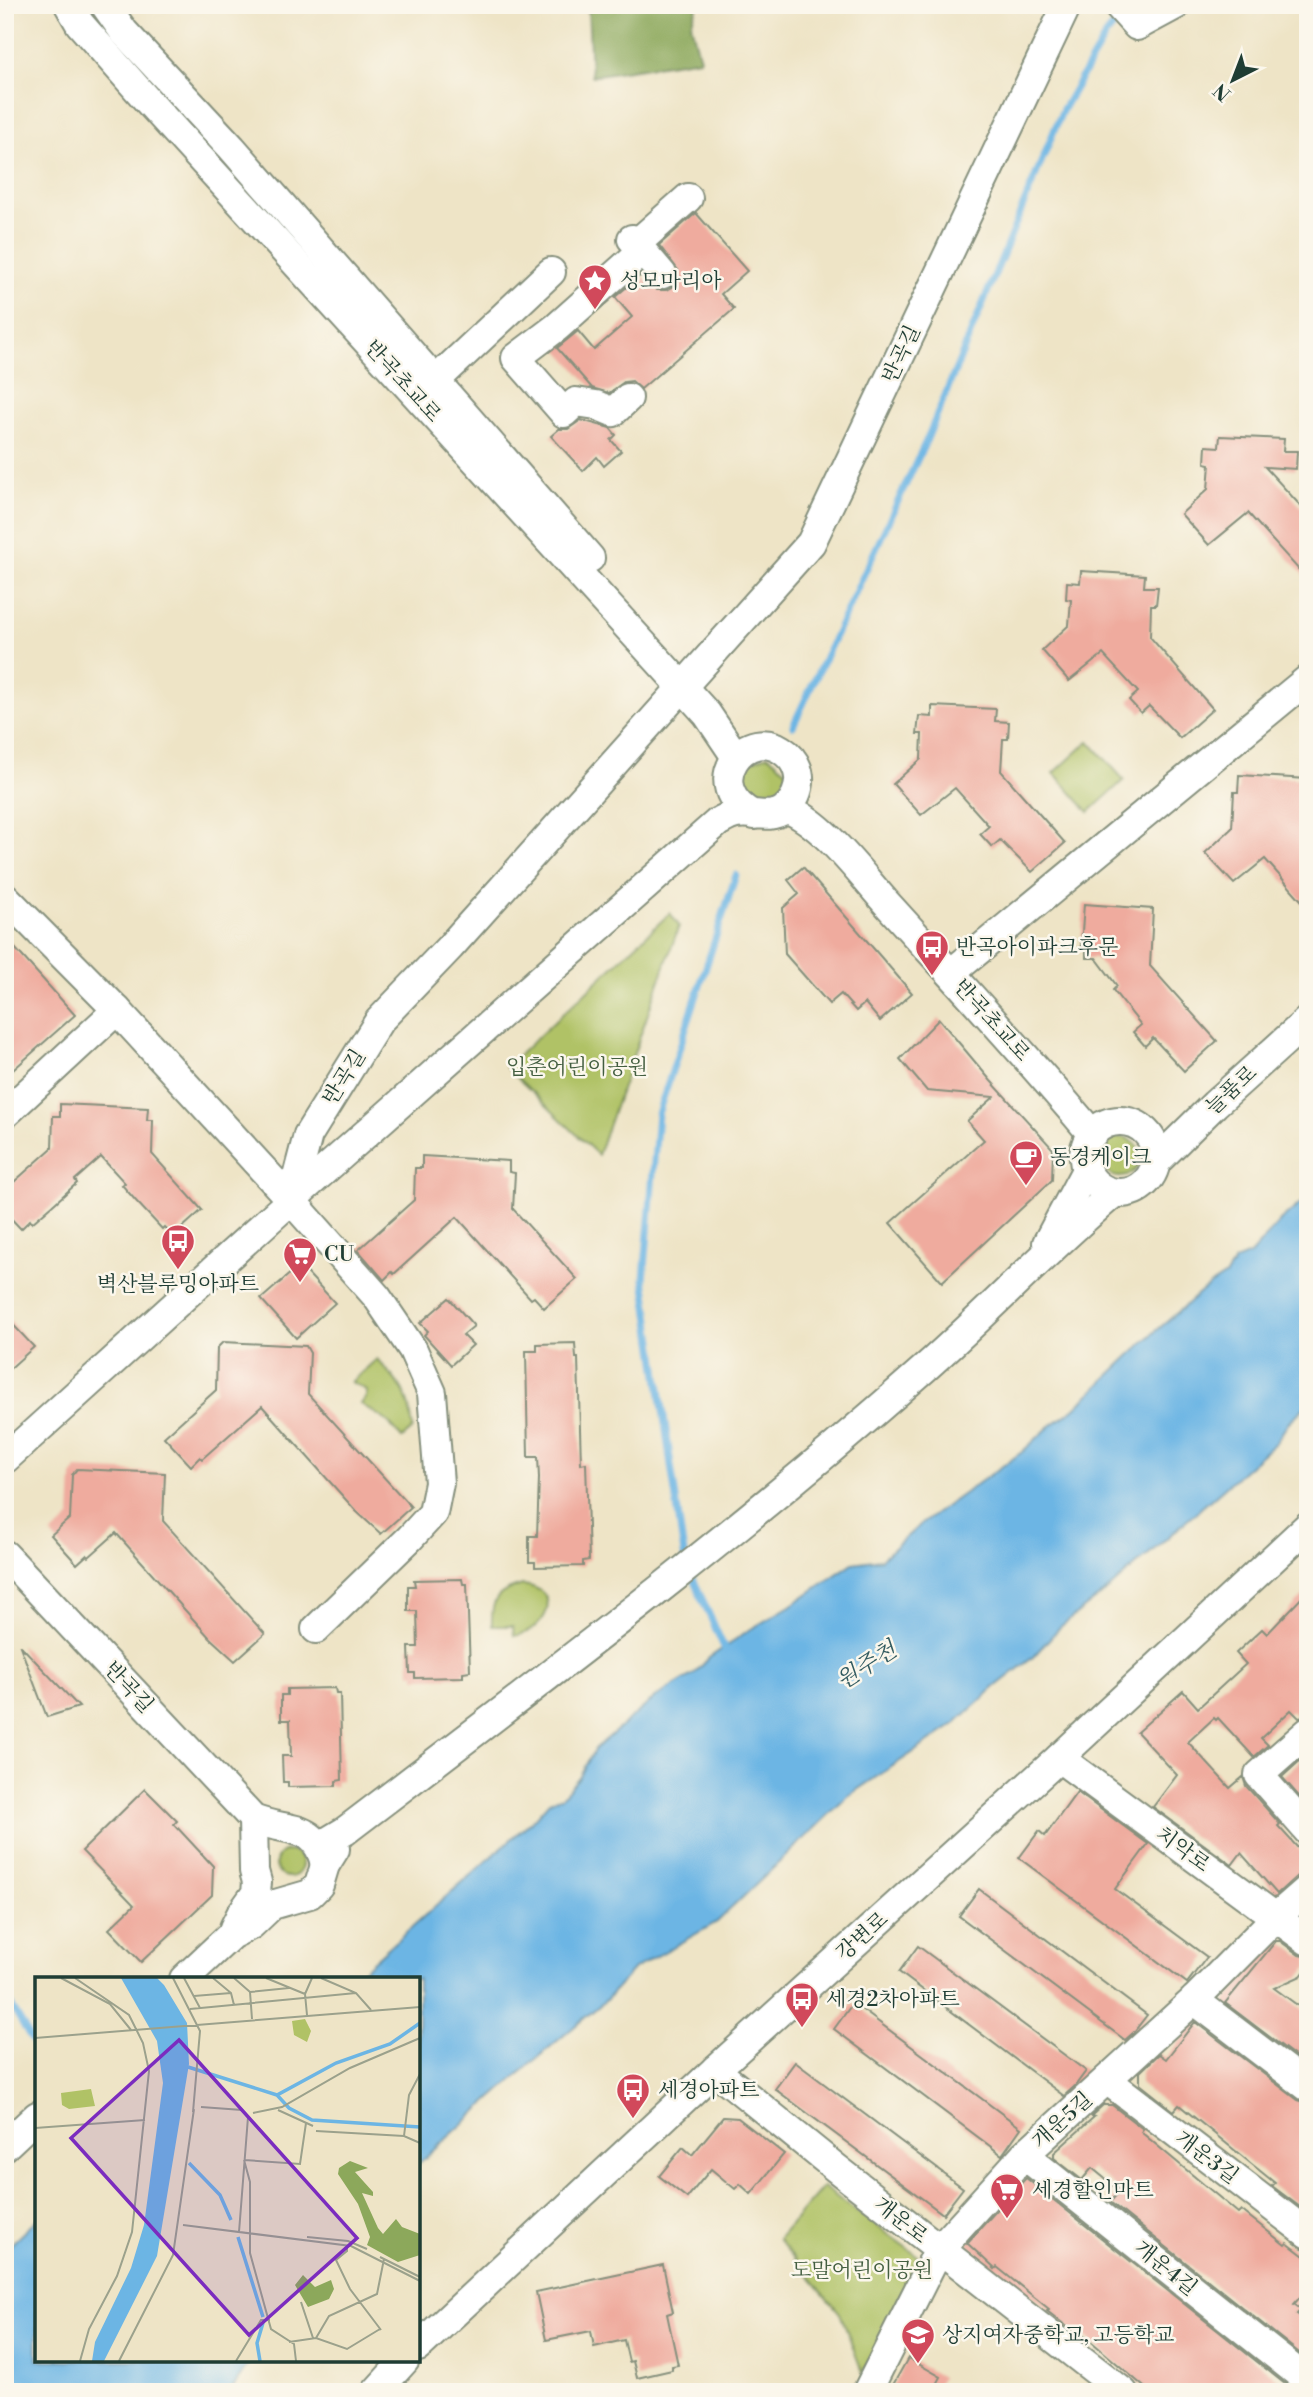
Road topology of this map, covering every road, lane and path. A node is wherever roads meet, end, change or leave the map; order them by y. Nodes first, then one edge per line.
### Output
1 (69, 5) edge
2 (1067, 5) edge
3 (1118, 5) edge
4 (1176, 5) edge
5 (110, 8) edge
6 (688, 198) dead end
7 (637, 245) junction
8 (551, 272) dead end
9 (662, 274) dead end
10 (525, 297) junction
11 (557, 327) junction
12 (435, 381) junction
13 (628, 398) dead end
14 (1308, 679) edge
15 (688, 681) junction
16 (747, 750) junction
17 (729, 791) junction
18 (792, 799) junction
19 (754, 815) junction
20 (718, 822) junction
21 (5, 897) edge
22 (951, 973) junction
23 (117, 1010) junction
24 (1308, 1020) edge
25 (1215, 1104) junction
26 (5, 1114) edge
27 (1145, 1131) junction
28 (1092, 1134) junction
29 (1157, 1162) junction
30 (1086, 1170) junction
31 (1114, 1193) junction
32 (291, 1200) junction
33 (1038, 1261) junction
34 (6, 1457) edge
35 (1308, 1526) edge
36 (5, 1555) edge
37 (316, 1629) dead end
38 (1308, 1732) edge
39 (1059, 1758) junction
40 (253, 1819) junction
41 (284, 1829) junction
42 (1308, 1831) edge
43 (323, 1856) junction
44 (254, 1865) junction
45 (1308, 1889) edge
46 (299, 1899) junction
47 (1276, 1917) junction
48 (231, 1935) junction
49 (1308, 1941) edge
50 (186, 1977) edge
51 (1194, 2000) junction
52 (715, 2070) junction
53 (1107, 2080) junction
54 (1308, 2087) edge
55 (35, 2118) edge
56 (5, 2146) edge
57 (1024, 2155) junction
58 (1308, 2234) edge
59 (939, 2249) junction
60 (420, 2345) edge
61 (403, 2362) edge
62 (1308, 2381) edge
63 (376, 2392) edge
64 (867, 2392) edge
65 (1123, 2392) edge

1 - 15 street, 반곡초교로
2 - 15 street, 반곡길
3 - 4 street
5 - 12 street, 반곡초교로
6 - 7 street
7 - 9 street
7 - 11 street
8 - 10 street
10 - 11 street
10 - 12 street
11 - 13 street
12 - 15 street, 반곡초교로
14 - 22 street
15 - 16 street, 반곡초교로
15 - 32 street, 반곡길
16 - 17 street
16 - 18 street
17 - 19 street
17 - 20 street
18 - 19 street
18 - 22 street, 반곡초교로
19 - 20 street
20 - 32 street
21 - 23 street
22 - 28 street, 반곡초교로
23 - 26 street
23 - 32 street
24 - 25 street, 늘품로
25 - 27 street
25 - 29 street, 늘품로
27 - 28 street
27 - 29 street
28 - 30 street
29 - 31 street
30 - 31 street
30 - 33 street
31 - 33 street
32 - 34 street
32 - 37 street
33 - 43 street
35 - 39 street, 강변로
36 - 40 street, 반곡길
38 - 42 street
39 - 47 street, 치악로
39 - 52 street, 강변로
40 - 41 street
40 - 44 street
41 - 43 street
41 - 44 street
43 - 46 street
44 - 46 street
44 - 48 street
45 - 47 street, 개운5길
46 - 48 street
47 - 49 street, 치악로
47 - 51 street, 개운5길
48 - 50 street
51 - 53 street, 개운5길
51 - 54 street
52 - 59 street, 개운로
52 - 60 street, 강변로
53 - 57 street, 개운5길
53 - 58 street, 개운3길
55 - 56 street
57 - 59 street, 개운5길
57 - 62 street, 개운4길
59 - 64 street, 개운5길
59 - 65 street, 개운로
61 - 63 street

